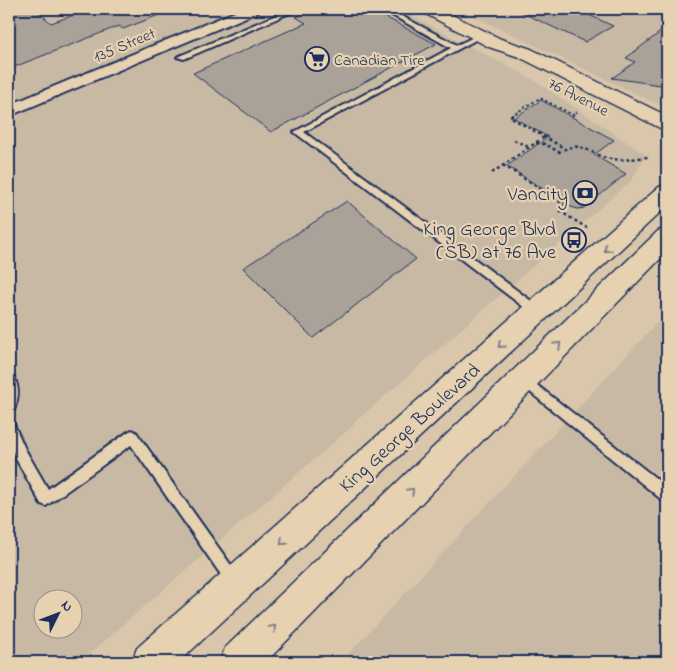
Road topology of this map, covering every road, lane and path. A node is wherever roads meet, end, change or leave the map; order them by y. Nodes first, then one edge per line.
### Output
1 (253, 9) edge
2 (296, 9) edge
3 (384, 9) edge
4 (428, 9) edge
5 (181, 39) junction
6 (488, 40) junction
7 (456, 48) junction
8 (197, 50) junction
9 (181, 57) dead end
10 (9, 111) edge
11 (577, 112) dead end
12 (667, 124) edge
13 (544, 137) junction
14 (514, 140) dead end
15 (667, 141) edge
16 (536, 142) junction
17 (530, 147) junction
18 (564, 148) junction
19 (648, 157) dead end
20 (503, 166) junction
21 (492, 173) dead end
22 (667, 193) edge
23 (587, 228) dead end
24 (667, 236) edge
25 (538, 312) junction
26 (9, 379) edge
27 (523, 379) junction
28 (9, 408) edge
29 (9, 426) edge
30 (667, 495) edge
31 (236, 584) junction
32 (152, 662) edge
33 (239, 662) edge

1 - 5 street, 135 Street
2 - 8 lane
3 - 7 lane
4 - 6 main road, 76 Avenue
5 - 8 lane
5 - 10 street, 135 Street
6 - 7 lane
6 - 12 main road, 76 Avenue
6 - 15 main road, 76 Avenue
7 - 25 lane
8 - 9 lane
11 - 13 path
13 - 16 path
13 - 18 path
14 - 17 path
16 - 17 path
16 - 18 path
17 - 20 path
18 - 19 path
20 - 21 path
20 - 23 path
22 -> 25 main road, King George Boulevard
27 -> 24 main road, King George Boulevard
25 -> 31 main road, King George Boulevard
26 - 28 lane
27 - 30 lane
33 -> 27 main road, King George Boulevard
29 - 31 lane
31 - 32 main road, King George Boulevard

